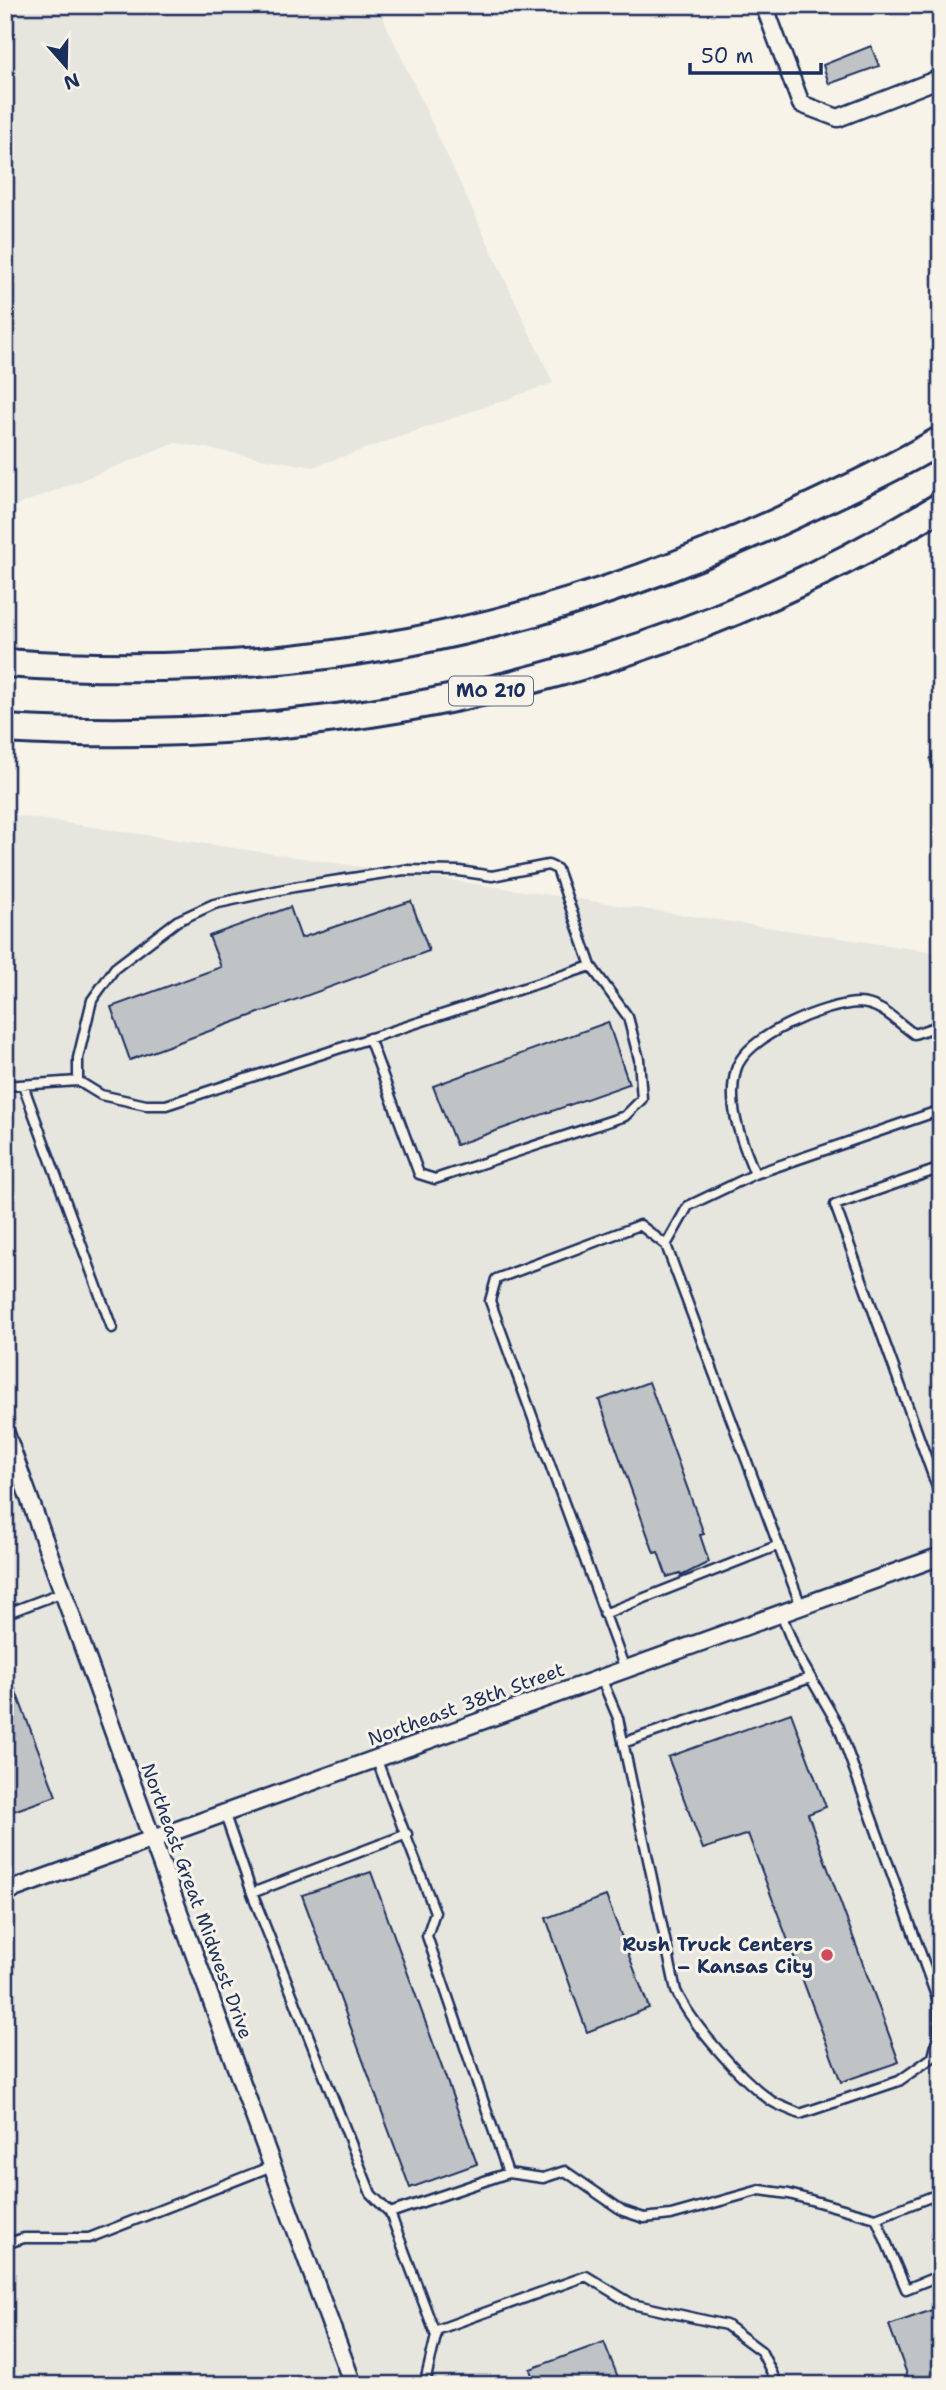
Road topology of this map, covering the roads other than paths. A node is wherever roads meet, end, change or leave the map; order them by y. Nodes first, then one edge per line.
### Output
1 (764, 5) edge
2 (941, 78) edge
3 (941, 440) edge
4 (941, 506) edge
5 (5, 663) edge
6 (5, 729) edge
7 (941, 758) edge
8 (941, 773) edge
9 (591, 966) junction
10 (941, 1025) edge
11 (369, 1038) junction
12 (78, 1081) junction
13 (23, 1084) junction
14 (5, 1086) edge
15 (941, 1110) edge
16 (941, 1168) edge
17 (755, 1174) junction
18 (666, 1245) junction
19 (112, 1328) dead end
20 (5, 1431) edge
21 (938, 1480) edge
22 (941, 1498) edge
23 (779, 1545) junction
24 (941, 1556) edge
25 (63, 1592) junction
26 (801, 1606) junction
27 (5, 1614) edge
28 (604, 1614) junction
29 (781, 1614) junction
30 (625, 1670) junction
31 (601, 1678) junction
32 (810, 1678) junction
33 (624, 1743) junction
34 (376, 1758) junction
35 (225, 1815) junction
36 (407, 1835) junction
37 (152, 1839) junction
38 (5, 1892) edge
39 (252, 1893) junction
40 (272, 2166) junction
41 (508, 2173) junction
42 (941, 2193) edge
43 (390, 2213) junction
44 (876, 2218) junction
45 (5, 2244) edge
46 (941, 2275) edge
47 (434, 2331) junction
48 (353, 2385) edge
49 (429, 2385) edge
50 (778, 2385) edge

1 - 2 street
3 - 5 highway
4 - 6 highway, MO 210
7 - 8 lane
9 - 11 lane
9 - 11 lane
9 - 12 lane
10 - 17 lane
11 - 12 lane
12 - 13 lane
13 - 14 lane
13 - 19 lane
15 - 17 lane
16 - 21 lane
17 - 18 lane
18 - 23 lane
18 - 28 lane
20 - 25 street, Northeast Great Midwest Drive
21 - 22 lane
23 - 26 lane
23 - 28 lane
24 - 26 street, Northeast 38th Street
25 - 27 lane
25 - 37 street, Northeast Great Midwest Drive
26 - 29 street, Northeast 38th Street
28 - 30 lane
29 - 30 street, Northeast 38th Street
29 - 32 lane
30 - 31 street, Northeast 38th Street
31 - 33 lane
31 - 34 street, Northeast 38th Street
32 - 33 lane
32 - 33 lane
34 - 35 street, Northeast 38th Street
34 - 36 lane
35 - 37 street, Northeast 38th Street
35 - 39 lane
36 - 39 lane
36 - 41 lane
37 - 38 street, Northeast 38th Street
37 - 40 street, Northeast Great Midwest Drive
39 - 43 lane
40 - 45 lane
40 - 48 street, Northeast Great Midwest Drive
41 - 43 lane
41 - 44 lane
42 - 44 lane
43 - 47 lane
44 - 46 lane
47 - 49 lane
47 - 50 lane

